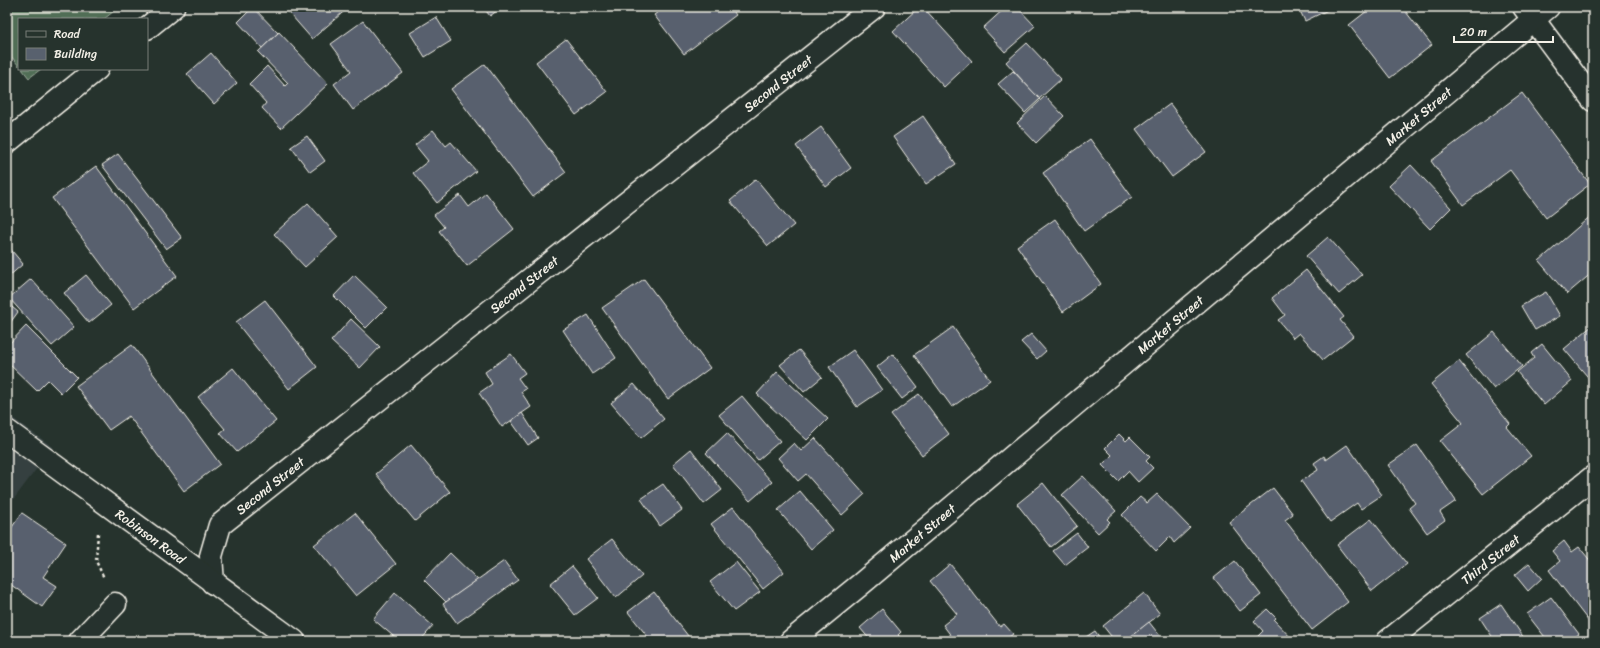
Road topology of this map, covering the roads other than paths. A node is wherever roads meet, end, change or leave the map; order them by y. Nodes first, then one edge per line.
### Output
1 (173, 7) edge
2 (874, 7) edge
3 (1535, 11) edge
4 (148, 27) edge
5 (96, 70) edge
6 (1593, 100) edge
7 (7, 142) edge
8 (7, 431) edge
9 (1593, 477) edge
10 (213, 583) junction
11 (115, 604) road end
12 (80, 641) edge
13 (294, 641) edge
14 (791, 641) edge
15 (1388, 641) edge

1 - 4 street
2 - 10 street, Second Street
3 - 6 street
3 - 14 street, Market Street
5 - 7 street
8 - 10 street, Robinson Road
9 - 15 street, Third Street
10 - 13 street, Robinson Road
11 - 12 street

